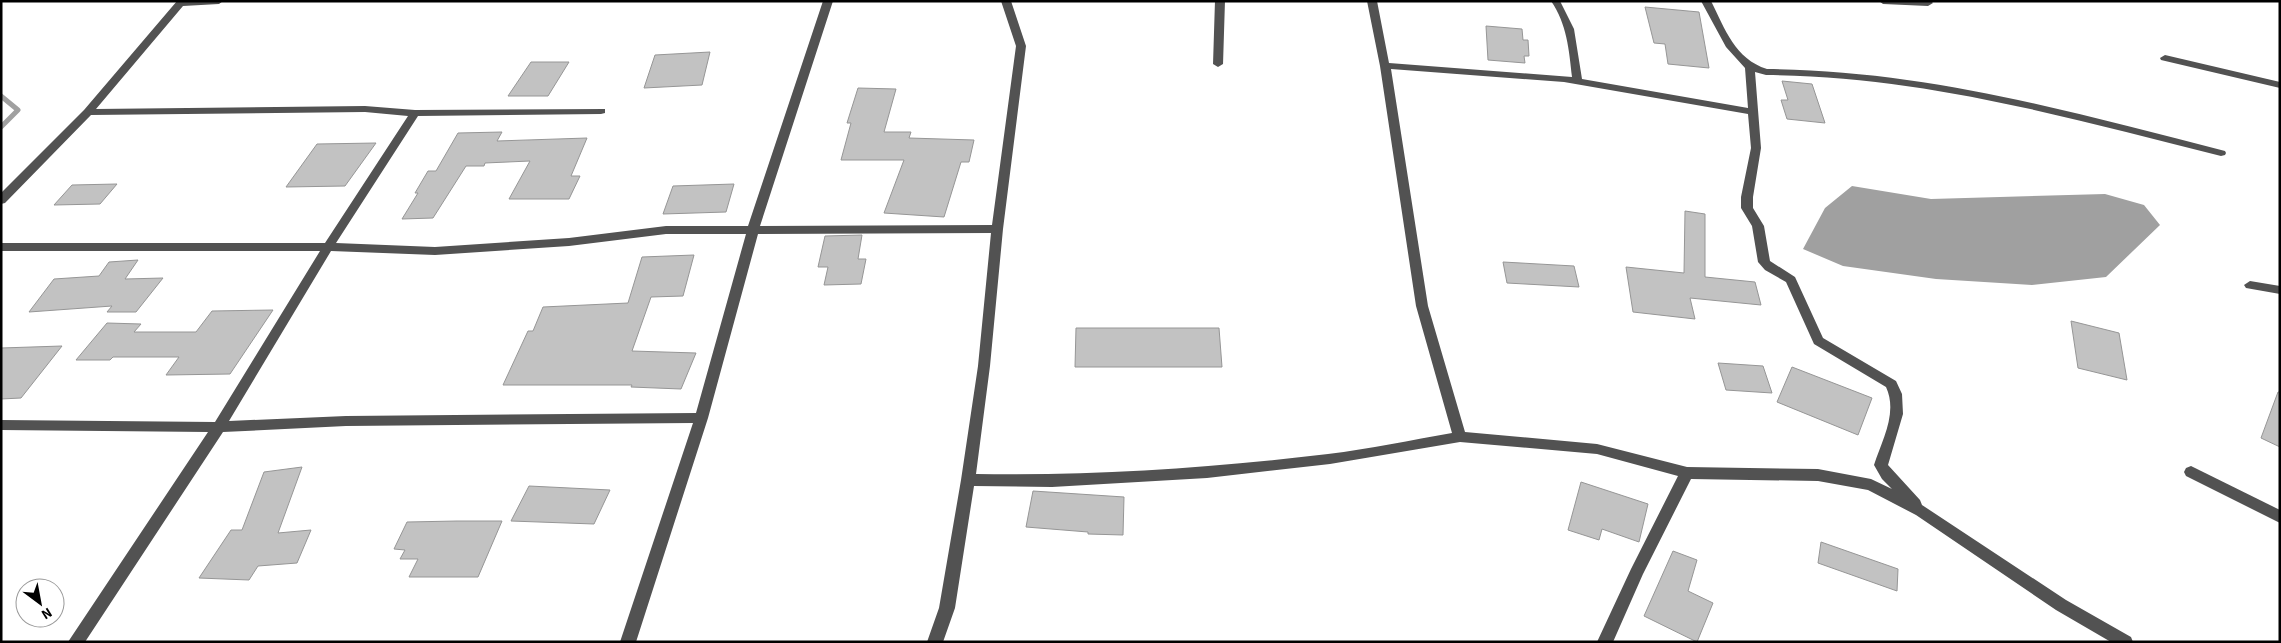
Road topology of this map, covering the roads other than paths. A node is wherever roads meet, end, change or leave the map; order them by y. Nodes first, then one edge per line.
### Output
1 (219, 1) edge
2 (828, 1) edge
3 (1006, 1) edge
4 (1220, 1) edge
5 (1372, 1) edge
6 (1555, 1) edge
7 (1706, 1) edge
8 (1883, 1) edge
9 (182, 2) edge
10 (1928, 3) dead end
11 (2166, 58) dead end
12 (1218, 64) dead end
13 (1385, 66) junction
14 (1750, 67) junction
15 (1577, 81) junction
16 (2280, 85) edge
17 (601, 111) dead end
18 (88, 112) junction
19 (1754, 112) junction
20 (415, 113) junction
21 (2221, 153) dead end
22 (1, 200) edge
23 (753, 229) junction
24 (998, 229) junction
25 (1, 247) edge
26 (328, 247) junction
27 (2250, 285) dead end
28 (2280, 290) edge
29 (701, 418) junction
30 (1, 425) edge
31 (219, 426) junction
32 (1460, 437) junction
33 (2190, 472) dead end
34 (1687, 474) junction
35 (968, 480) junction
36 (1921, 511) junction
37 (2280, 517) edge
38 (76, 642) edge
39 (628, 642) edge
40 (935, 642) edge
41 (1605, 642) edge
42 (2125, 642) edge

1 - 9 street
2 - 23 street
3 - 24 street
4 - 12 street
5 - 13 street
6 - 15 street
7 - 14 street
8 - 10 street
9 - 18 street
11 - 16 street
13 - 15 street
13 - 32 street
14 - 19 street
14 - 21 street
15 - 19 street
17 - 20 street
18 - 20 street
18 - 22 street
19 - 36 street
20 - 26 street
23 - 24 street
23 - 26 street
23 - 29 street
24 - 35 street
25 - 26 street
26 - 31 street
27 - 28 street
29 - 31 street
29 - 39 street
30 - 31 street
31 - 38 street
32 - 34 street
32 - 35 street
33 - 37 street
34 - 36 street
34 - 41 street
35 - 40 street
36 - 42 street

